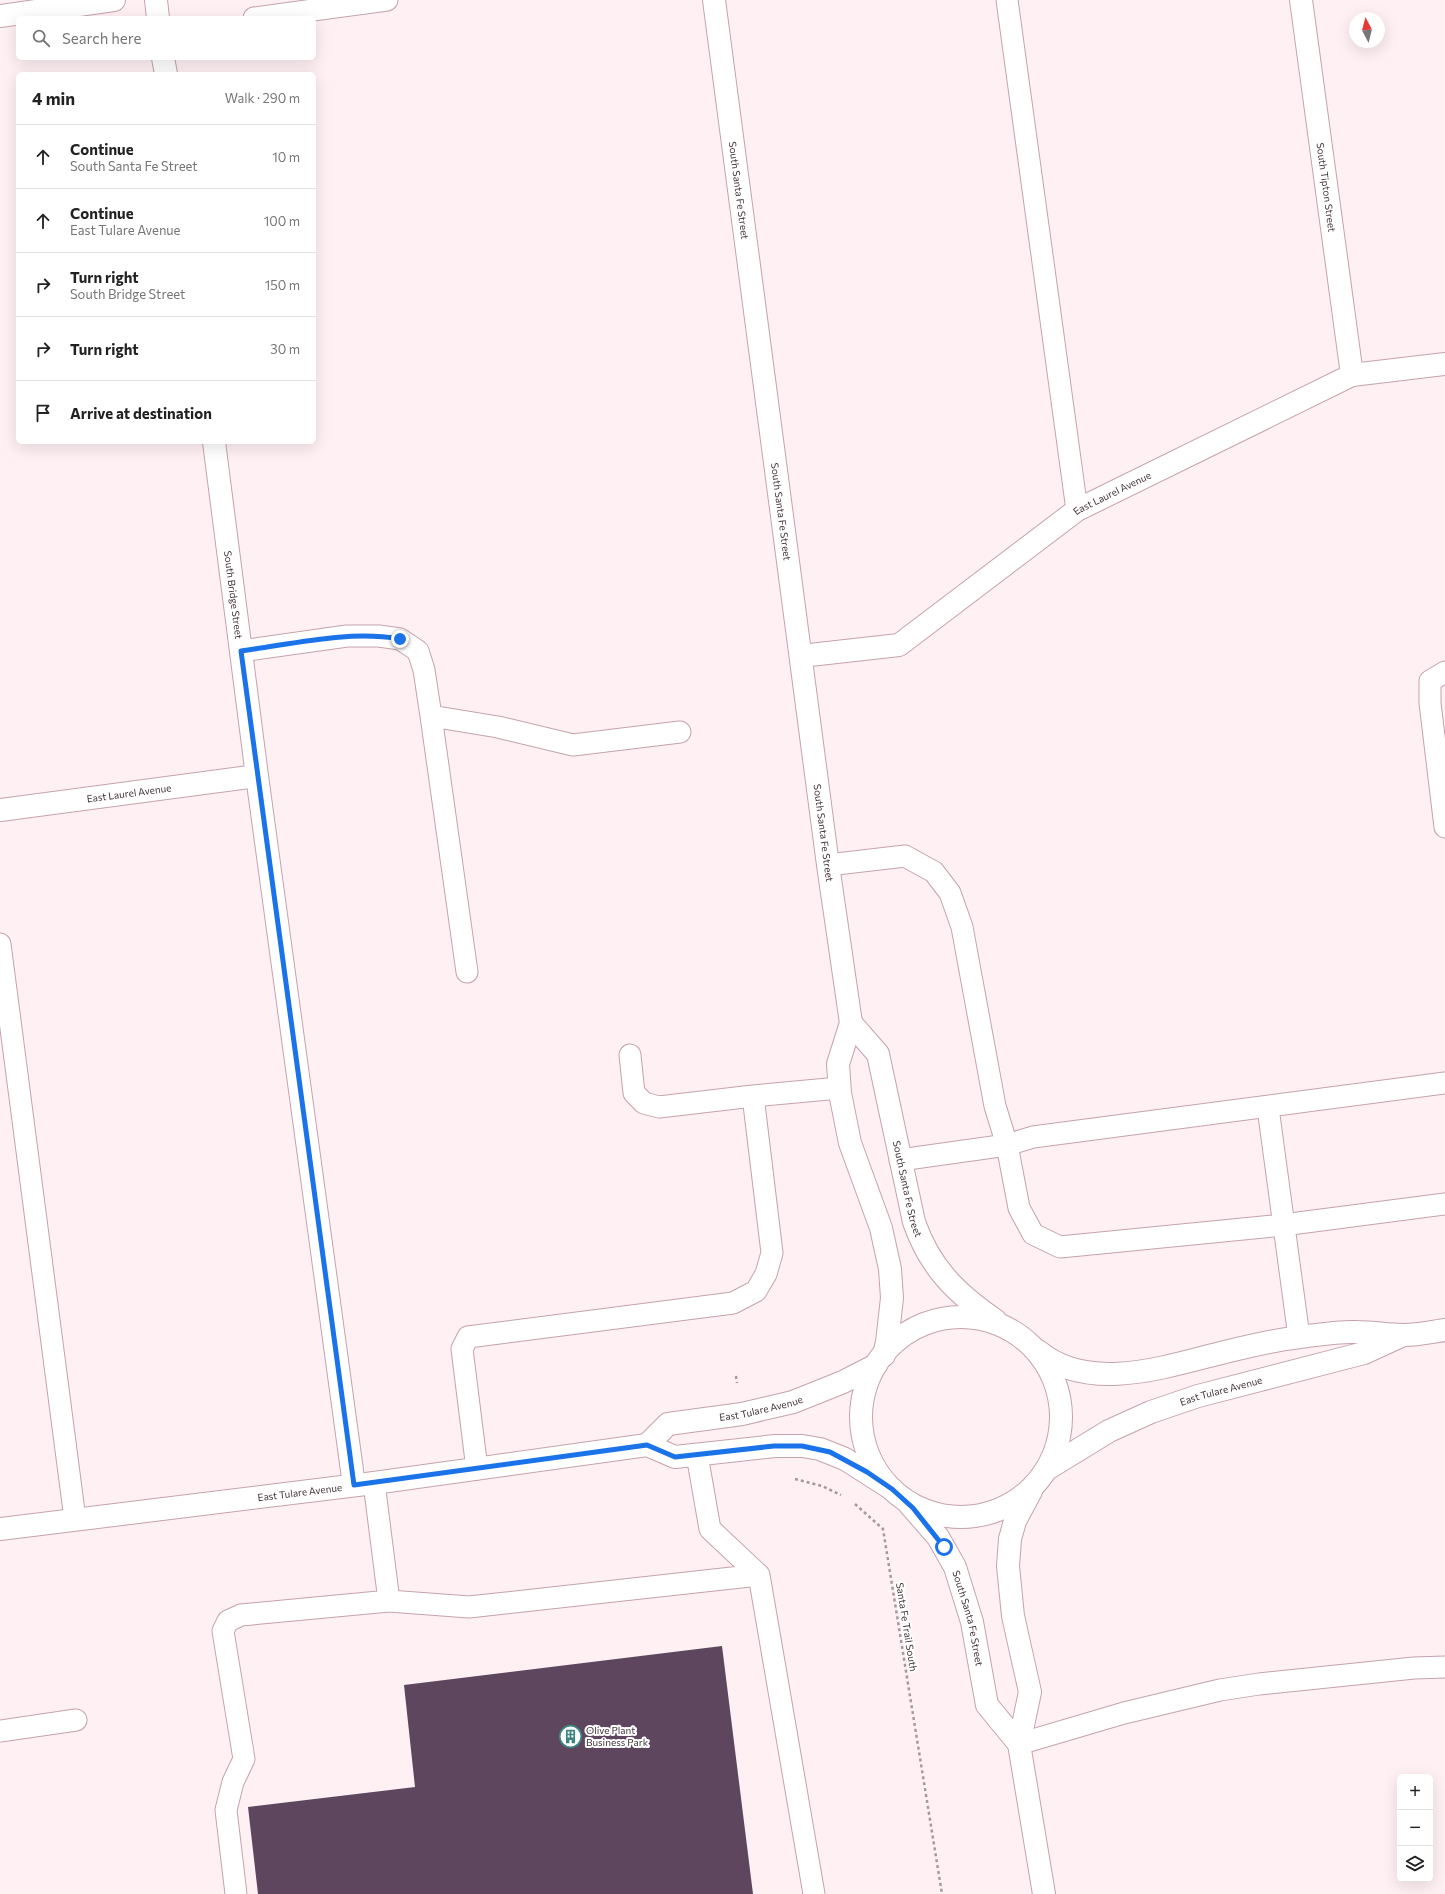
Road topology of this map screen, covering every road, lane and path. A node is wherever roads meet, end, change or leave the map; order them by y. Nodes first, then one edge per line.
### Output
1 (114, 0) edge
2 (156, 0) edge
3 (387, 0) edge
4 (714, 0) edge
5 (1007, 0) edge
6 (1301, 0) edge
7 (0, 16) edge
8 (158, 16) edge
9 (269, 16) edge
10 (164, 60) edge
11 (166, 72) edge
12 (1445, 364) edge
13 (1352, 375) junction
14 (214, 444) edge
15 (1077, 510) junction
16 (241, 651) junction
17 (801, 656) junction
18 (1445, 672) edge
19 (432, 716) junction
20 (680, 732) dead end
21 (257, 776) junction
22 (0, 810) edge
23 (1445, 820) edge
24 (828, 865) junction
25 (0, 944) edge
26 (467, 972) dead end
27 (851, 1023) junction
28 (630, 1056) dead end
29 (1445, 1083) edge
30 (839, 1088) junction
31 (753, 1096) junction
32 (1268, 1108) junction
33 (1007, 1145) junction
34 (900, 1160) junction
35 (1445, 1204) edge
36 (1282, 1225) junction
37 (1007, 1329) junction
38 (1445, 1330) edge
39 (1404, 1335) junction
40 (1299, 1337) junction
41 (1032, 1347) junction
42 (880, 1360) junction
43 (647, 1445) junction
44 (698, 1454) junction
45 (477, 1469) junction
46 (1043, 1474) junction
47 (787, 1478) dead end
48 (364, 1484) junction
49 (898, 1494) junction
50 (842, 1496) dead end
51 (849, 1499) dead end
52 (75, 1519) junction
53 (0, 1529) edge
54 (759, 1575) junction
55 (389, 1601) junction
56 (1445, 1667) edge
57 (76, 1720) dead end
58 (0, 1731) edge
59 (1019, 1744) junction
60 (236, 1894) edge
61 (814, 1894) edge
62 (942, 1894) edge
63 (1044, 1894) edge

1 - 7 street
2 - 8 street
3 - 9 lane
4 - 17 street, South Santa Fe Street
5 - 15 lane
6 - 13 street, South Tipton Street
10 - 11 street
12 - 13 street, East Laurel Avenue
13 - 15 street, East Laurel Avenue
14 - 16 street, South Bridge Street
15 - 17 street, East Laurel Avenue
16 - 19 lane
16 - 21 street, South Bridge Street
17 - 24 street, South Santa Fe Street
18 - 23 lane
19 - 20 lane
19 - 26 lane
21 - 22 street, East Laurel Avenue
21 - 48 street, South Bridge Street
24 - 27 street, South Santa Fe Street
24 - 33 lane
25 - 52 lane
27 - 30 street, South Santa Fe Street
27 - 34 street, South Santa Fe Street
28 - 31 lane
29 - 32 lane
30 - 31 lane
30 - 42 street, South Santa Fe Street
31 - 45 lane
32 - 33 lane
32 - 36 lane
33 - 34 lane
33 - 36 lane
34 - 37 street, South Santa Fe Street
35 - 36 lane
36 - 40 lane
37 - 41 street
37 - 42 street
38 - 39 street, East Tulare Avenue
39 - 40 street, East Tulare Avenue
39 - 46 street, East Tulare Avenue
40 - 41 street, East Tulare Avenue
41 - 46 street, South Santa Fe Street
42 - 43 street, East Tulare Avenue
42 - 49 street
43 - 44 street
43 - 45 street, East Tulare Avenue
44 - 49 street
44 - 54 lane
45 - 48 street, East Tulare Avenue
46 - 49 street
46 - 59 street, South Santa Fe Street
47 - 50 path
48 - 52 street, East Tulare Avenue
48 - 55 lane
49 - 59 street, South Santa Fe Street
51 - 62 path, Santa Fe Trail South
52 - 53 street, East Tulare Avenue
54 - 55 lane
54 - 61 lane
55 - 60 lane
56 - 59 lane
57 - 58 lane
59 - 63 street, South Santa Fe Street

